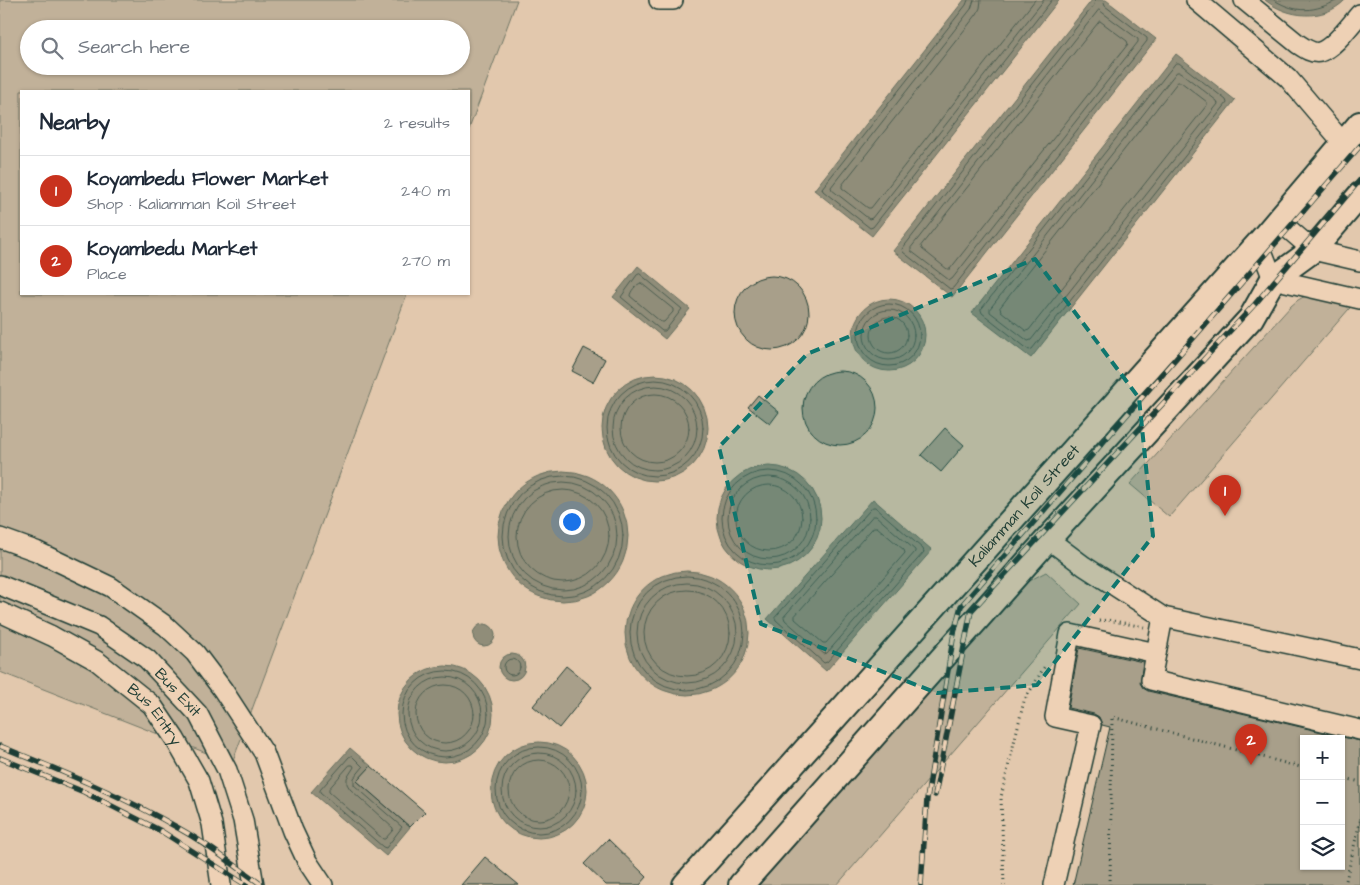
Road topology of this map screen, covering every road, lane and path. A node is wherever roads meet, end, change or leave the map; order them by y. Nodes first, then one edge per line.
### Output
1 (659, 0) edge
2 (673, 0) edge
3 (1196, 0) edge
4 (1244, 0) edge
5 (1360, 14) edge
6 (1360, 124) edge
7 (1344, 144) junction
8 (1360, 195) edge
9 (1278, 220) junction
10 (1259, 243) junction
11 (1313, 250) junction
12 (1360, 260) edge
13 (1273, 279) junction
14 (1360, 299) edge
15 (0, 538) edge
16 (1048, 539) junction
17 (0, 585) edge
18 (0, 612) edge
19 (1091, 623) dead end
20 (1162, 624) junction
21 (1156, 653) junction
22 (1360, 659) edge
23 (1047, 663) dead end
24 (1360, 730) edge
25 (1300, 767) edge
26 (1345, 778) edge
27 (1360, 782) edge
28 (1360, 821) edge
29 (220, 885) edge
30 (254, 885) edge
31 (323, 885) edge
32 (685, 885) edge
33 (741, 885) edge
34 (1004, 885) edge
35 (1054, 885) edge
36 (1110, 885) edge
37 (1345, 885) edge

1 - 2 street
3 - 7 street
4 - 5 street
6 - 7 main road, Kaliamman Koil Street
7 - 9 main road, Kaliamman Koil Street
8 - 11 main road
9 - 10 main road, Kaliamman Koil Street
9 - 11 street
10 - 13 street
10 - 32 main road, Kaliamman Koil Street
11 - 12 street
11 - 13 main road
13 - 14 street
13 - 16 main road
15 - 31 street
16 - 20 street
16 - 33 main road
17 - 30 street, Bus Exit
18 - 29 street, Bus Entry
19 - 20 path
20 - 21 street
20 - 22 street
21 - 24 street
21 - 35 street
23 - 34 path
25 - 36 path
26 - 27 path
28 - 37 path

